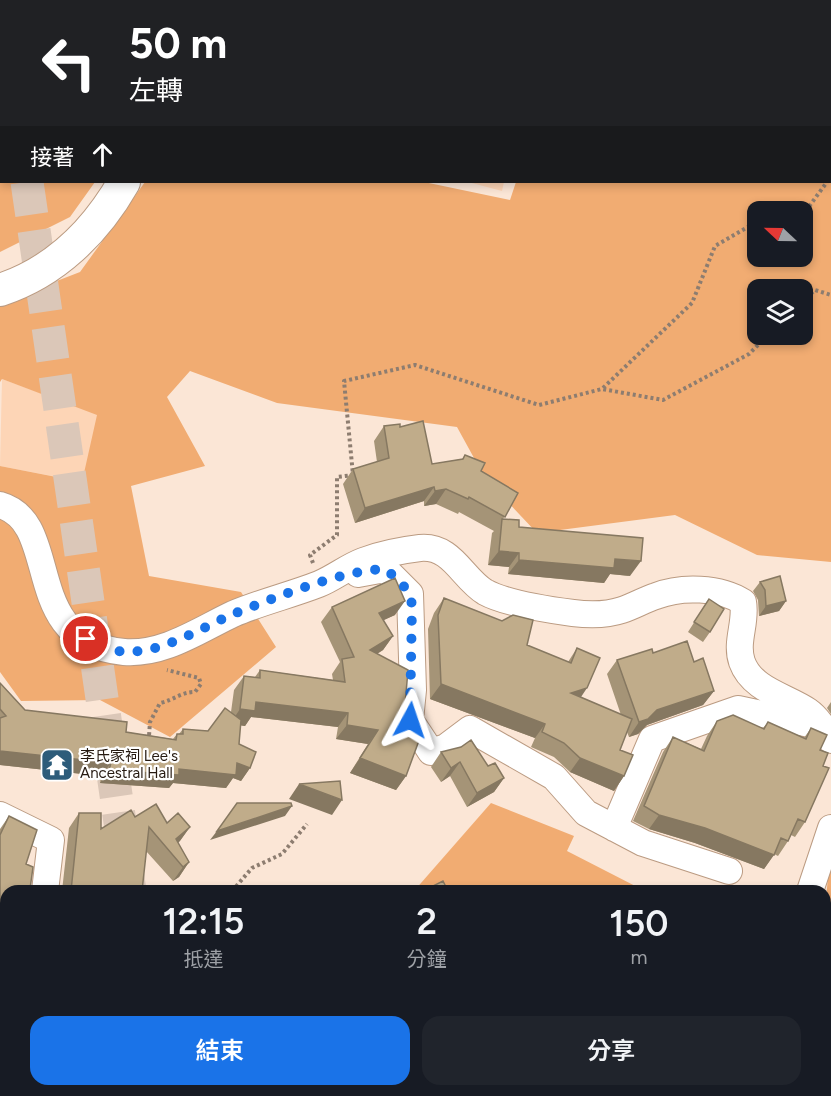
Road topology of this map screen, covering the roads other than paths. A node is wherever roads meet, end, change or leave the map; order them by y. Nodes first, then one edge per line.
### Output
1 (123, 183) edge
2 (0, 290) edge
3 (0, 505) edge
4 (320, 584) junction
5 (827, 734) edge
6 (0, 815) edge
7 (614, 828) junction
8 (831, 828) edge
9 (729, 871) dead end
10 (46, 885) edge
11 (812, 885) edge

1 - 2 main road
3 - 4 street
4 - 5 street
4 - 7 street
5 - 7 street
6 - 10 street
7 - 9 street
8 - 11 street

